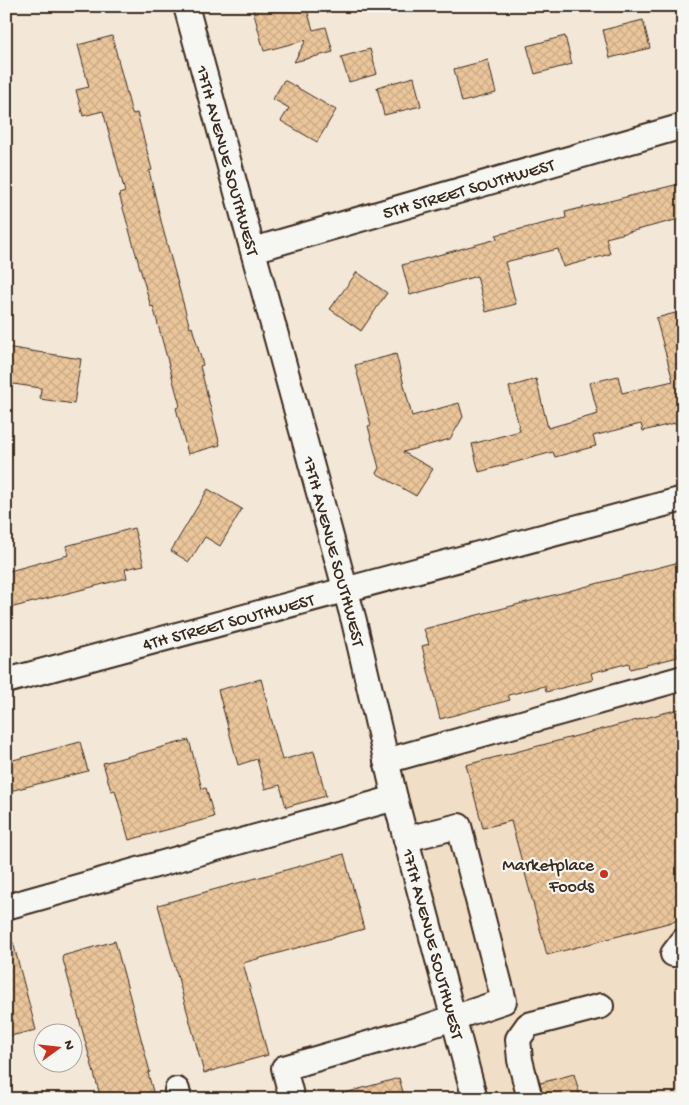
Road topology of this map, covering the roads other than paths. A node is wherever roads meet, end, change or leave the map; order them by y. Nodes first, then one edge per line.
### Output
1 (186, 6) edge
2 (683, 126) edge
3 (253, 250) junction
4 (683, 499) edge
5 (346, 589) junction
6 (683, 678) edge
7 (6, 681) edge
8 (386, 761) junction
9 (395, 798) junction
10 (406, 839) junction
11 (6, 907) edge
12 (601, 1006) dead end
13 (453, 1018) junction
14 (292, 1099) edge
15 (474, 1099) edge
16 (530, 1099) edge

1 - 3 street, 17TH AVENUE SOUTHWEST
2 - 3 street, 5TH STREET SOUTHWEST
3 - 5 street, 17TH AVENUE SOUTHWEST
4 - 5 street, 4TH STREET SOUTHWEST
5 - 7 street, 4TH STREET SOUTHWEST
5 - 8 street, 17TH AVENUE SOUTHWEST
6 - 8 street
8 - 9 street, 17TH AVENUE SOUTHWEST
9 - 10 street, 17TH AVENUE SOUTHWEST
9 - 11 street
10 - 13 street, 17TH AVENUE SOUTHWEST
10 - 13 street
12 - 16 street
13 - 14 street
13 - 15 street, 17TH AVENUE SOUTHWEST

